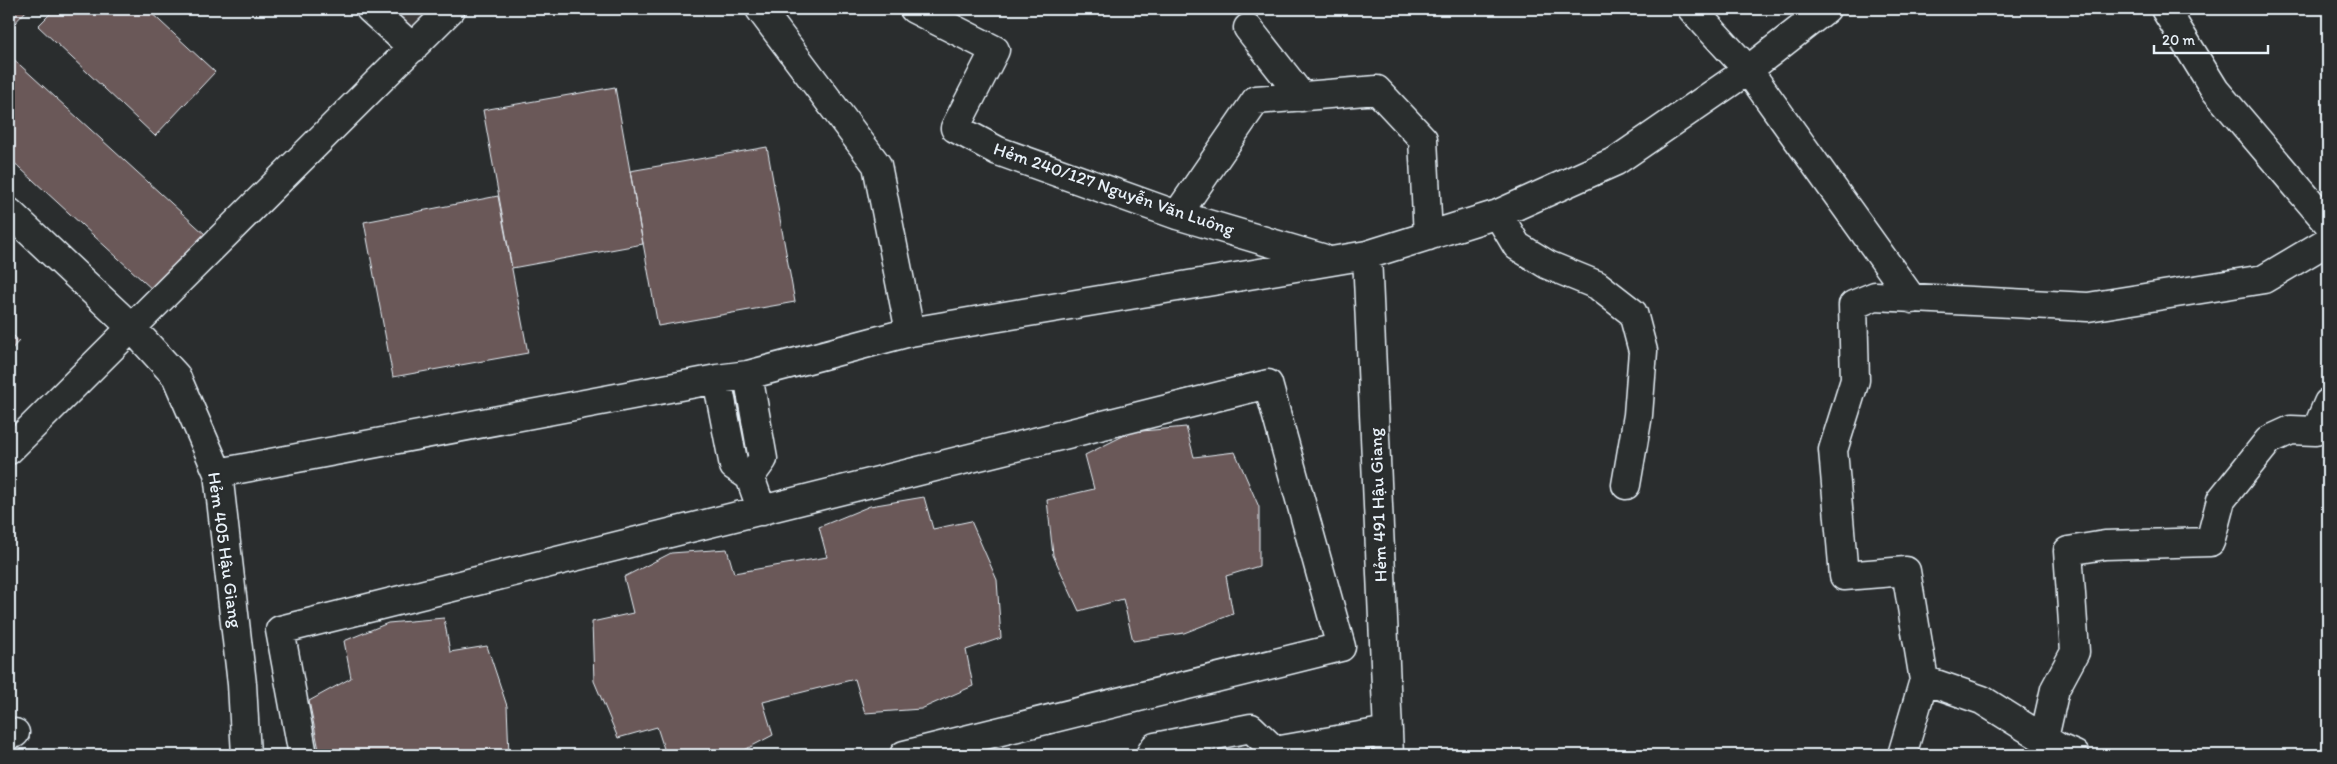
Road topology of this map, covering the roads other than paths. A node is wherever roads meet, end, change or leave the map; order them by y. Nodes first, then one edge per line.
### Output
1 (370, 9) edge
2 (451, 9) edge
3 (760, 9) edge
4 (914, 9) edge
5 (1692, 9) edge
6 (1826, 9) edge
7 (2165, 9) edge
8 (1248, 28) dead end
9 (413, 48) junction
10 (1748, 70) junction
11 (1302, 97) junction
12 (9, 212) edge
13 (1498, 214) junction
14 (1177, 215) junction
15 (2328, 223) edge
16 (1428, 236) junction
17 (2328, 241) edge
18 (1367, 255) junction
19 (1331, 260) junction
20 (1912, 299) junction
21 (131, 327) junction
22 (910, 332) junction
23 (748, 375) junction
24 (717, 378) junction
25 (2328, 403) edge
26 (9, 450) edge
27 (218, 473) junction
28 (750, 477) junction
29 (1626, 484) dead end
30 (762, 511) junction
31 (1924, 680) junction
32 (2044, 738) junction
33 (1388, 743) edge
34 (1274, 753) edge
35 (246, 755) edge
36 (303, 755) edge
37 (904, 755) edge
38 (1150, 755) edge
39 (1902, 755) edge
40 (2075, 755) edge

1 - 9 street
2 - 9 street
3 - 22 street
4 - 14 street, Hẻm 240/127 Nguyễn Văn Luông
5 - 10 street
6 - 10 street, Hẻm 240/127 Nguyễn Văn Luông
7 - 15 street
8 - 11 street
9 - 21 street
10 - 13 street, Hẻm 240/127 Nguyễn Văn Luông
10 - 20 street
11 - 14 street
11 - 16 street
12 - 21 street, Hẻm 405 Hậu Giang
13 - 16 street, Hẻm 240/127 Nguyễn Văn Luông
13 - 29 street
14 - 19 street, Hẻm 240/127 Nguyễn Văn Luông
16 - 18 street, Hẻm 240/127 Nguyễn Văn Luông
17 - 20 street
18 - 19 street, Hẻm 240/127 Nguyễn Văn Luông
18 - 33 street, Hẻm 491 Hậu Giang
19 - 22 street, Hẻm 240/127 Nguyễn Văn Luông
20 - 31 street
21 - 26 street
21 - 27 street, Hẻm 405 Hậu Giang
22 - 23 street, Hẻm 240/127 Nguyễn Văn Luông
23 - 24 street, Hẻm 240/127 Nguyễn Văn Luông
23 - 28 street
24 - 27 street, Hẻm 240/127 Nguyễn Văn Luông
24 - 28 street
25 - 32 street
27 - 35 street, Hẻm 405 Hậu Giang
28 - 30 street
30 - 36 street
30 - 37 street
31 - 32 street
31 - 39 street
32 - 40 street
33 - 34 street
34 - 38 street

